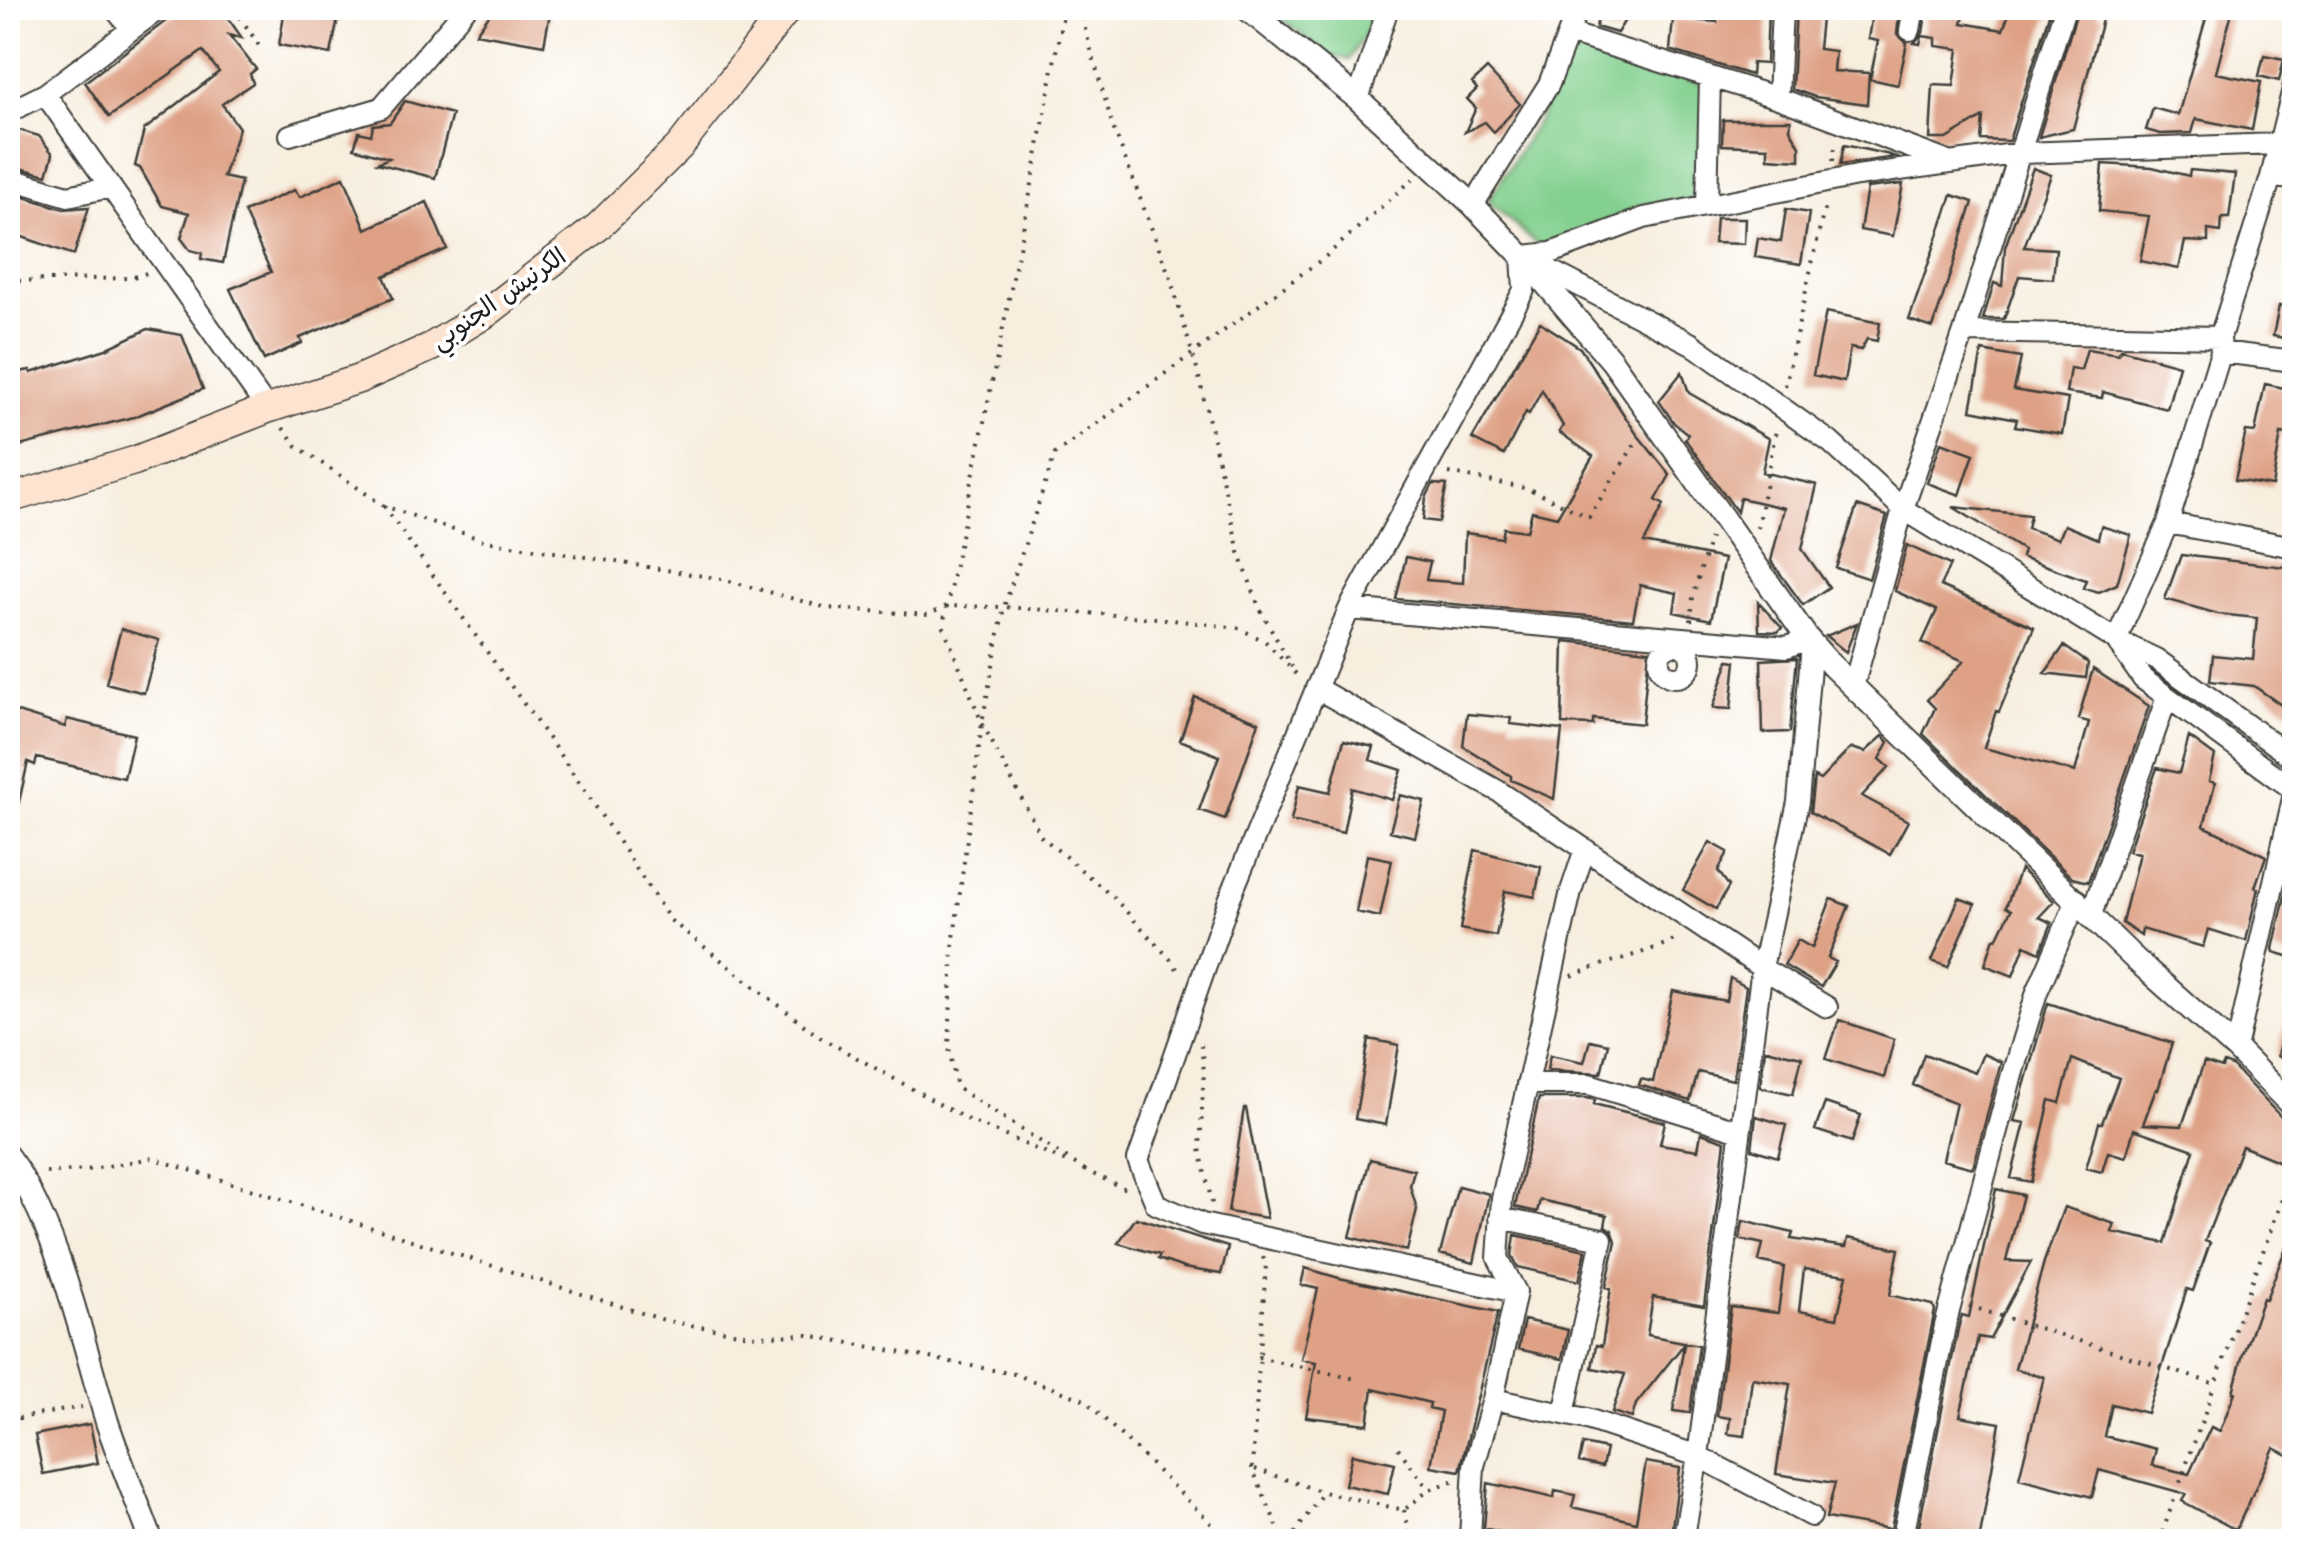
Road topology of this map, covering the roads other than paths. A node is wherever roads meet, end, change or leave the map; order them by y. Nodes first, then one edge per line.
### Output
1 (114, 8) edge
2 (160, 8) edge
3 (466, 8) edge
4 (788, 8) edge
5 (1246, 8) edge
6 (1388, 8) edge
7 (1578, 8) edge
8 (1782, 8) edge
9 (1914, 8) edge
10 (2066, 8) edge
11 (132, 29) junction
12 (1910, 30) dead end
13 (1569, 33) junction
14 (1710, 78) junction
15 (2294, 86) edge
16 (46, 94) junction
17 (1778, 98) junction
18 (1358, 100) junction
19 (8, 108) edge
20 (290, 135) dead end
21 (2278, 144) junction
22 (2021, 153) junction
23 (1951, 162) junction
24 (2271, 177) junction
25 (8, 178) edge
26 (2294, 179) edge
27 (111, 187) junction
28 (1473, 205) junction
29 (1707, 205) junction
30 (1522, 256) junction
31 (1964, 332) junction
32 (2220, 345) junction
33 (2294, 361) edge
34 (267, 409) junction
35 (8, 498) edge
36 (1903, 509) junction
37 (2168, 523) junction
38 (2294, 548) edge
39 (1349, 609) junction
40 (2116, 640) junction
41 (1810, 642) junction
42 (1853, 687) junction
43 (1316, 688) junction
44 (2168, 697) junction
45 (2294, 759) edge
46 (2294, 792) edge
47 (1586, 849) junction
48 (2084, 908) junction
49 (1762, 968) junction
50 (1828, 1007) dead end
51 (2236, 1049) junction
52 (1527, 1084) junction
53 (2294, 1108) edge
54 (1740, 1131) junction
55 (14, 1166) edge
56 (1500, 1218) junction
57 (1516, 1292) junction
58 (1493, 1399) junction
59 (1564, 1414) junction
60 (1698, 1456) junction
61 (1811, 1516) dead end
62 (152, 1542) edge
63 (1482, 1542) edge
64 (1683, 1542) edge
65 (1902, 1542) edge

1 - 11 street
2 - 11 street
3 - 20 street
4 - 34 main road, الكرنيش الجنوبي
5 - 18 street
6 - 18 street
7 - 13 street
8 - 17 street
9 - 12 street
10 - 22 street
11 - 16 street
13 - 14 street
13 - 28 street
14 - 17 street
14 - 29 street
15 - 21 street
16 - 19 street
16 - 27 street
17 - 23 street
18 - 28 street
21 - 22 street
21 - 24 street
22 - 23 street
22 - 31 street
23 - 29 street
24 - 26 street
24 - 32 street
25 - 27 street
27 - 34 street
28 - 30 street
29 - 30 street
30 - 36 street
30 - 39 street
30 - 41 street
31 - 32 street
31 - 36 street
32 - 33 street
32 - 37 street
34 - 35 main road, الكرنيش الجنوبي
36 - 40 street
36 - 42 street
37 - 38 street
37 - 40 street
39 - 41 street
39 - 43 street
40 - 44 street
40 - 45 street
41 - 42 street
41 - 49 street
42 - 48 street
43 - 47 street
43 - 57 street
44 - 46 street
44 - 48 street
46 - 51 street
47 - 49 street
47 - 52 street
48 - 51 street
48 - 65 street
49 - 50 street
49 - 54 street
51 - 53 street
52 - 54 street
52 - 56 street
54 - 60 street
55 - 62 street
56 - 57 street
56 - 59 street
57 - 58 street
58 - 59 street
58 - 63 street
59 - 60 street
60 - 61 street
60 - 64 street

